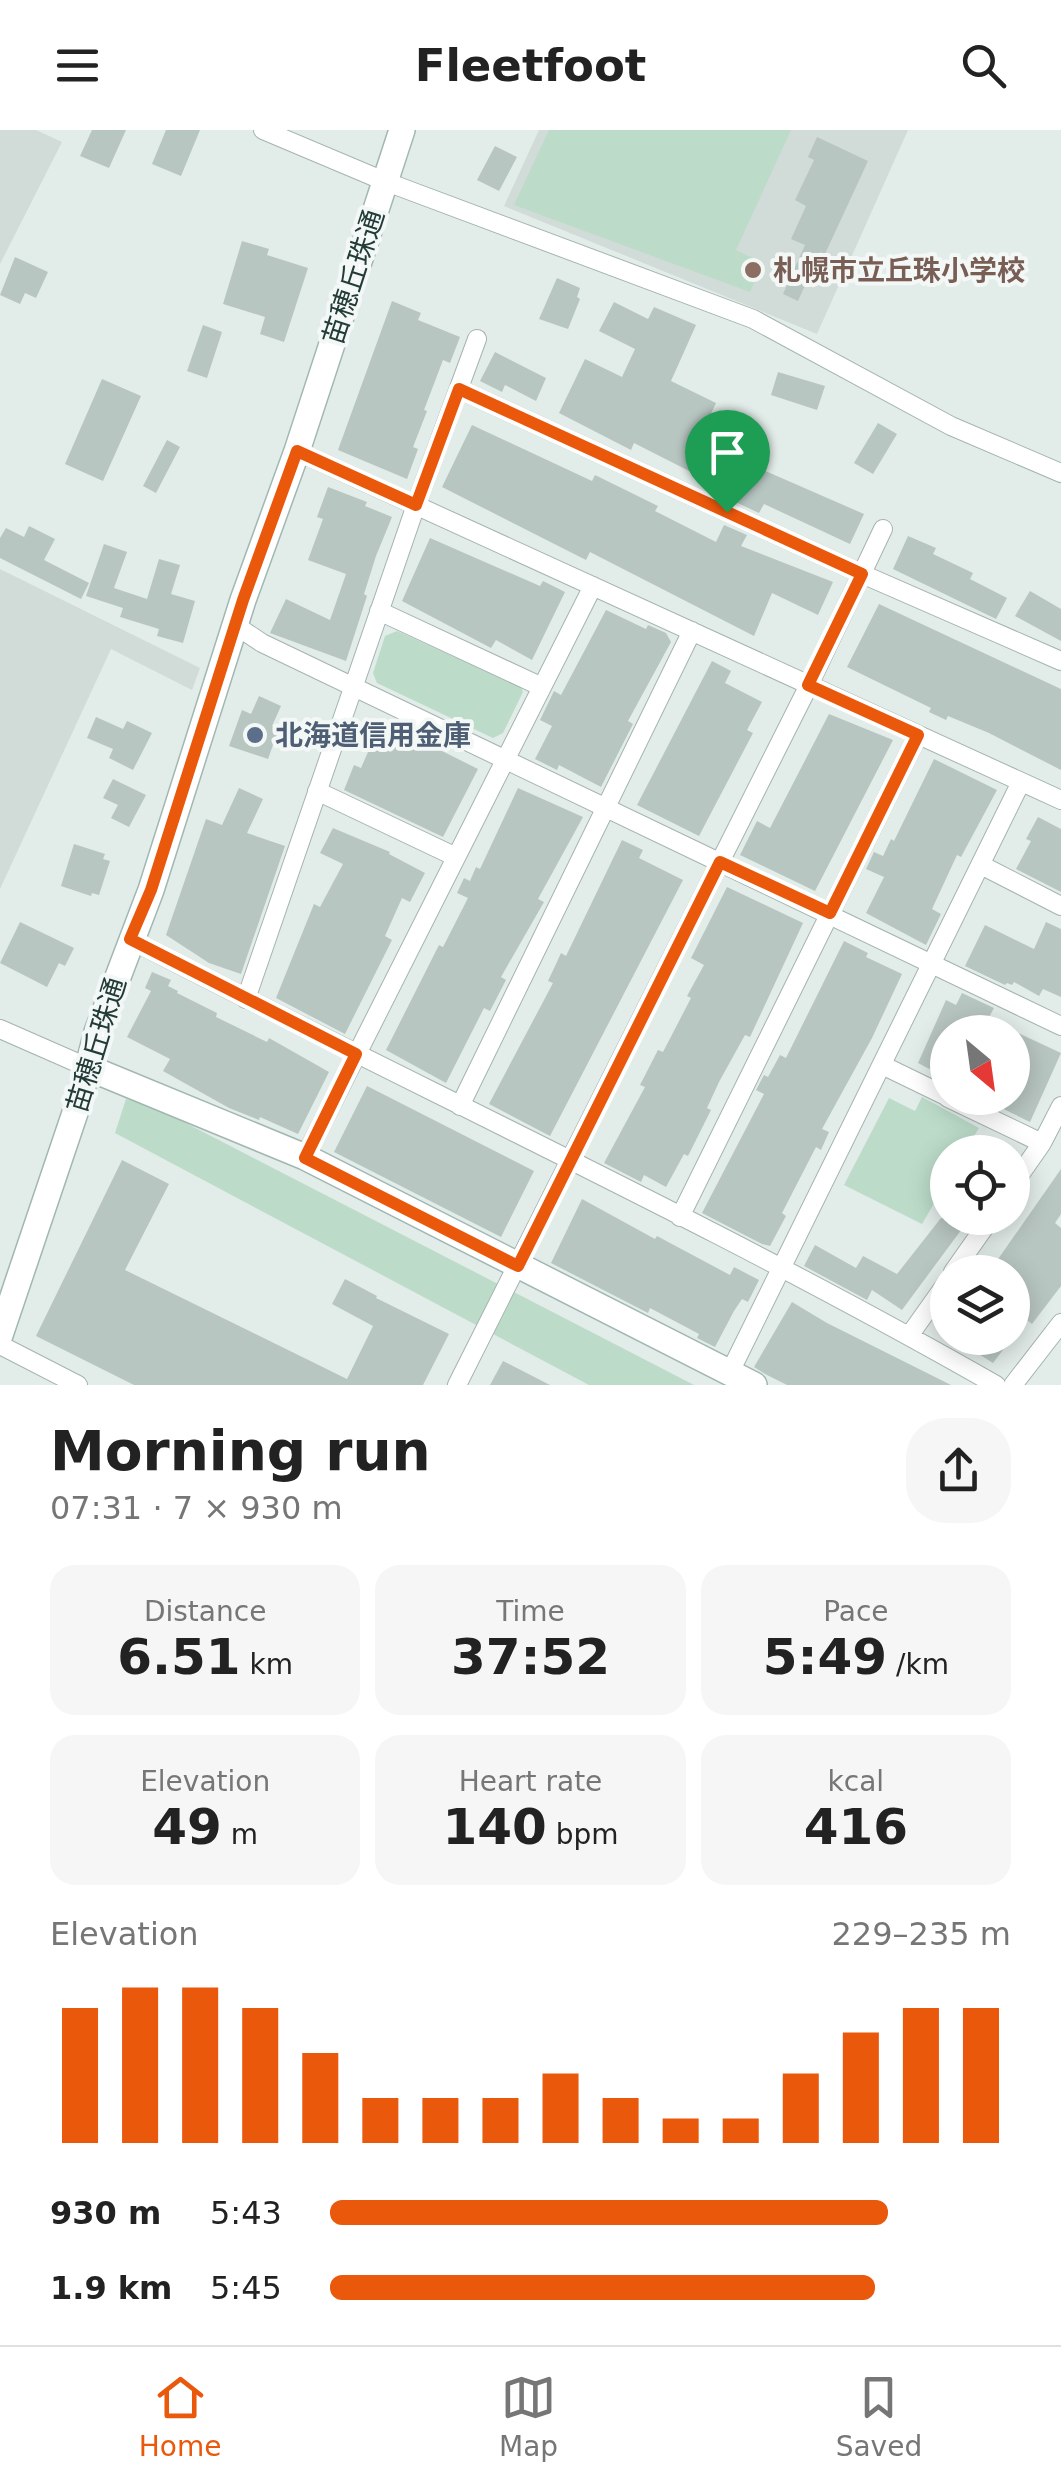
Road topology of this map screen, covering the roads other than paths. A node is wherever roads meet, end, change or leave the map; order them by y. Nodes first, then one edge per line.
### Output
1 (263, 130) edge
2 (402, 130) edge
3 (384, 181) junction
4 (477, 339) dead end
5 (459, 389) junction
6 (297, 451) junction
7 (1061, 472) edge
8 (416, 505) junction
9 (883, 529) dead end
10 (862, 574) junction
11 (593, 586) junction
12 (379, 611) junction
13 (234, 626) junction
14 (692, 631) junction
15 (1061, 661) edge
16 (354, 685) junction
17 (808, 685) junction
18 (542, 687) junction
19 (918, 735) junction
20 (506, 758) junction
21 (1022, 782) junction
22 (317, 791) junction
23 (1061, 800) edge
24 (605, 809) junction
25 (456, 857) junction
26 (720, 862) junction
27 (981, 866) junction
28 (1061, 906) edge
29 (830, 913) junction
30 (130, 939) junction
31 (933, 963) junction
32 (246, 999) junction
33 (1061, 1026) edge
34 (0, 1029) edge
35 (356, 1054) junction
36 (882, 1065) junction
37 (88, 1068) junction
38 (930, 1088) edge
39 (460, 1106) junction
40 (1061, 1106) edge
41 (985, 1115) edge
42 (1042, 1143) junction
43 (305, 1158) junction
44 (570, 1160) junction
45 (1030, 1160) edge
46 (680, 1217) junction
47 (518, 1266) junction
48 (779, 1268) junction
49 (930, 1307) edge
50 (1061, 1324) edge
51 (0, 1335) edge
52 (910, 1336) junction
53 (0, 1345) edge
54 (730, 1372) junction
55 (78, 1385) edge
56 (457, 1385) edge
57 (754, 1385) edge
58 (996, 1385) edge
59 (1013, 1385) edge

1 - 3 street
2 - 3 street, 苗穂丘珠通
3 - 6 street, 苗穂丘珠通
3 - 7 street
4 - 5 street
5 - 8 street
5 - 10 street
6 - 8 street
6 - 13 street, 苗穂丘珠通
8 - 11 street
8 - 12 street
9 - 10 street
10 - 15 street
10 - 17 street
11 - 14 street
11 - 18 street
12 - 16 street
12 - 18 street
13 - 16 street
13 - 30 street, 苗穂丘珠通
14 - 17 street
14 - 24 street
16 - 20 street
16 - 22 street
17 - 19 street
17 - 26 street
18 - 20 street
19 - 21 street
19 - 29 street
20 - 24 street
20 - 25 street
21 - 23 street
21 - 27 street
22 - 25 street
22 - 32 street
24 - 26 street
24 - 39 street
25 - 35 street
26 - 29 street
26 - 44 street
27 - 28 street
27 - 31 street
29 - 31 street
29 - 46 street
30 - 32 street
30 - 37 street, 苗穂丘珠通
31 - 33 street
31 - 36 street
32 - 35 street
34 - 37 street
35 - 39 street
35 - 43 street
36 - 38 street
36 - 48 street
37 - 43 street
37 - 51 street, 苗穂丘珠通
39 - 44 street
40 - 42 street
41 - 42 street
42 - 45 street
43 - 47 street
44 - 46 street
44 - 47 street
46 - 48 street
47 - 54 street
47 - 56 street
48 - 52 street
48 - 54 street
49 - 52 street
50 - 59 street
52 - 58 street
53 - 55 street
54 - 57 street

